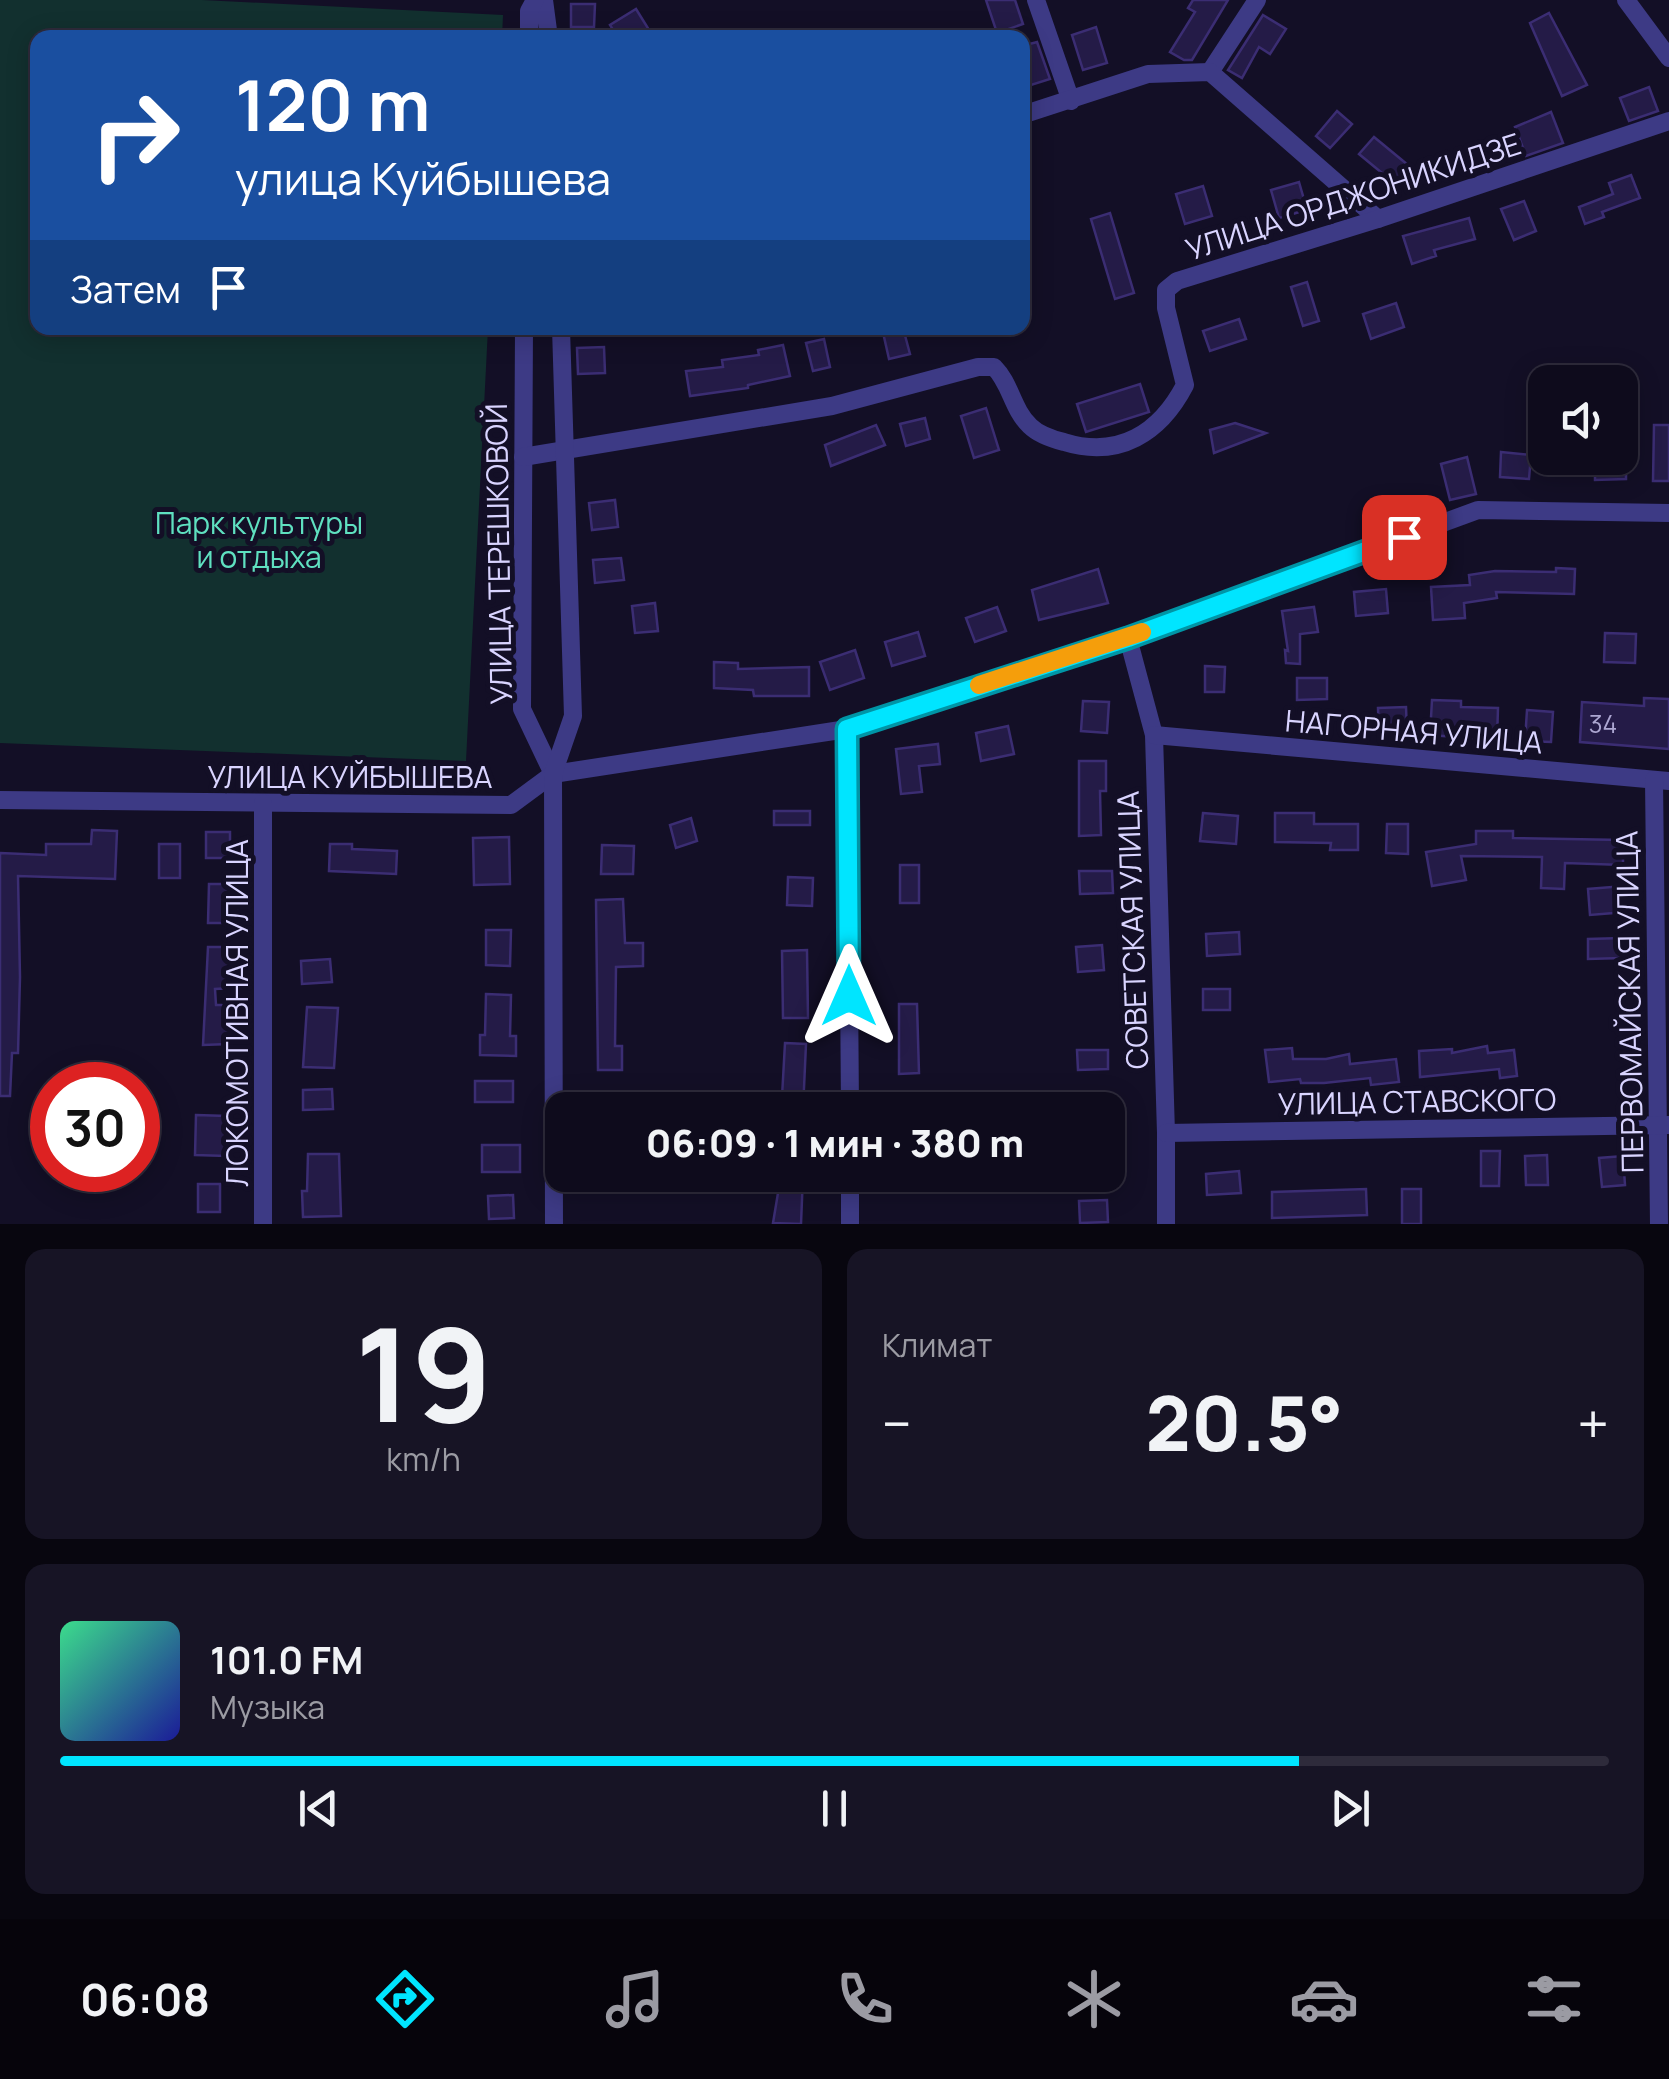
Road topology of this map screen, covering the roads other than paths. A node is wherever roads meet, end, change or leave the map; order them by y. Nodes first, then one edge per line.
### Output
1 (535, 0) edge
2 (544, 0) edge
3 (1036, 0) edge
4 (1257, 0) edge
5 (1626, 0) edge
6 (529, 30) edge
7 (548, 30) edge
8 (1669, 58) edge
9 (1210, 72) junction
10 (1071, 101) junction
11 (1030, 113) edge
12 (1669, 121) edge
13 (1378, 219) junction
14 (524, 335) edge
15 (561, 335) edge
16 (564, 452) junction
17 (523, 457) junction
18 (1669, 513) edge
19 (1128, 638) junction
20 (847, 729) junction
21 (1154, 735) junction
22 (553, 774) junction
23 (1662, 780) edge
24 (0, 800) edge
25 (263, 802) junction
26 (850, 1092) edge
27 (1664, 1125) edge
28 (1166, 1133) junction
29 (850, 1192) edge
30 (264, 1224) edge
31 (554, 1224) edge
32 (850, 1224) edge
33 (1166, 1224) edge
34 (1658, 1224) edge

1 - 6 street
2 - 7 street
3 - 10 street
4 - 9 street
5 - 8 street
9 - 10 street
9 - 13 street
10 - 11 street
12 - 13 street, УЛИЦА ОРДЖОНИКИДЗЕ
13 - 16 street, УЛИЦА ОРДЖОНИКИДЗЕ
14 - 17 street, УЛИЦА ТЕРЕШКОВОЙ
15 - 16 street, УЛИЦА ТЕРЕШКОВОЙ
16 - 17 street, УЛИЦА ОРДЖОНИКИДЗЕ
16 - 22 street, УЛИЦА ТЕРЕШКОВОЙ
17 - 22 street, УЛИЦА ТЕРЕШКОВОЙ
18 - 19 street, УЛИЦА КУЙБЫШЕВА
19 - 20 street, УЛИЦА КУЙБЫШЕВА
19 - 21 street, СОВЕТСКАЯ УЛИЦА
20 - 22 street, УЛИЦА КУЙБЫШЕВА
20 - 26 street
21 - 23 street, НАГОРНАЯ УЛИЦА
21 - 28 street, СОВЕТСКАЯ УЛИЦА
22 - 25 street, УЛИЦА КУЙБЫШЕВА
22 - 31 street, УЛИЦА ТЕРЕШКОВОЙ
23 - 27 street, ПЕРВОМАЙСКАЯ УЛИЦА
24 - 25 street, УЛИЦА КУЙБЫШЕВА
25 - 30 street, ЛОКОМОТИВНАЯ УЛИЦА
27 - 28 street, УЛИЦА СТАВСКОГО
27 - 34 street, ПЕРВОМАЙСКАЯ УЛИЦА
28 - 33 street, СОВЕТСКАЯ УЛИЦА
29 - 32 street

